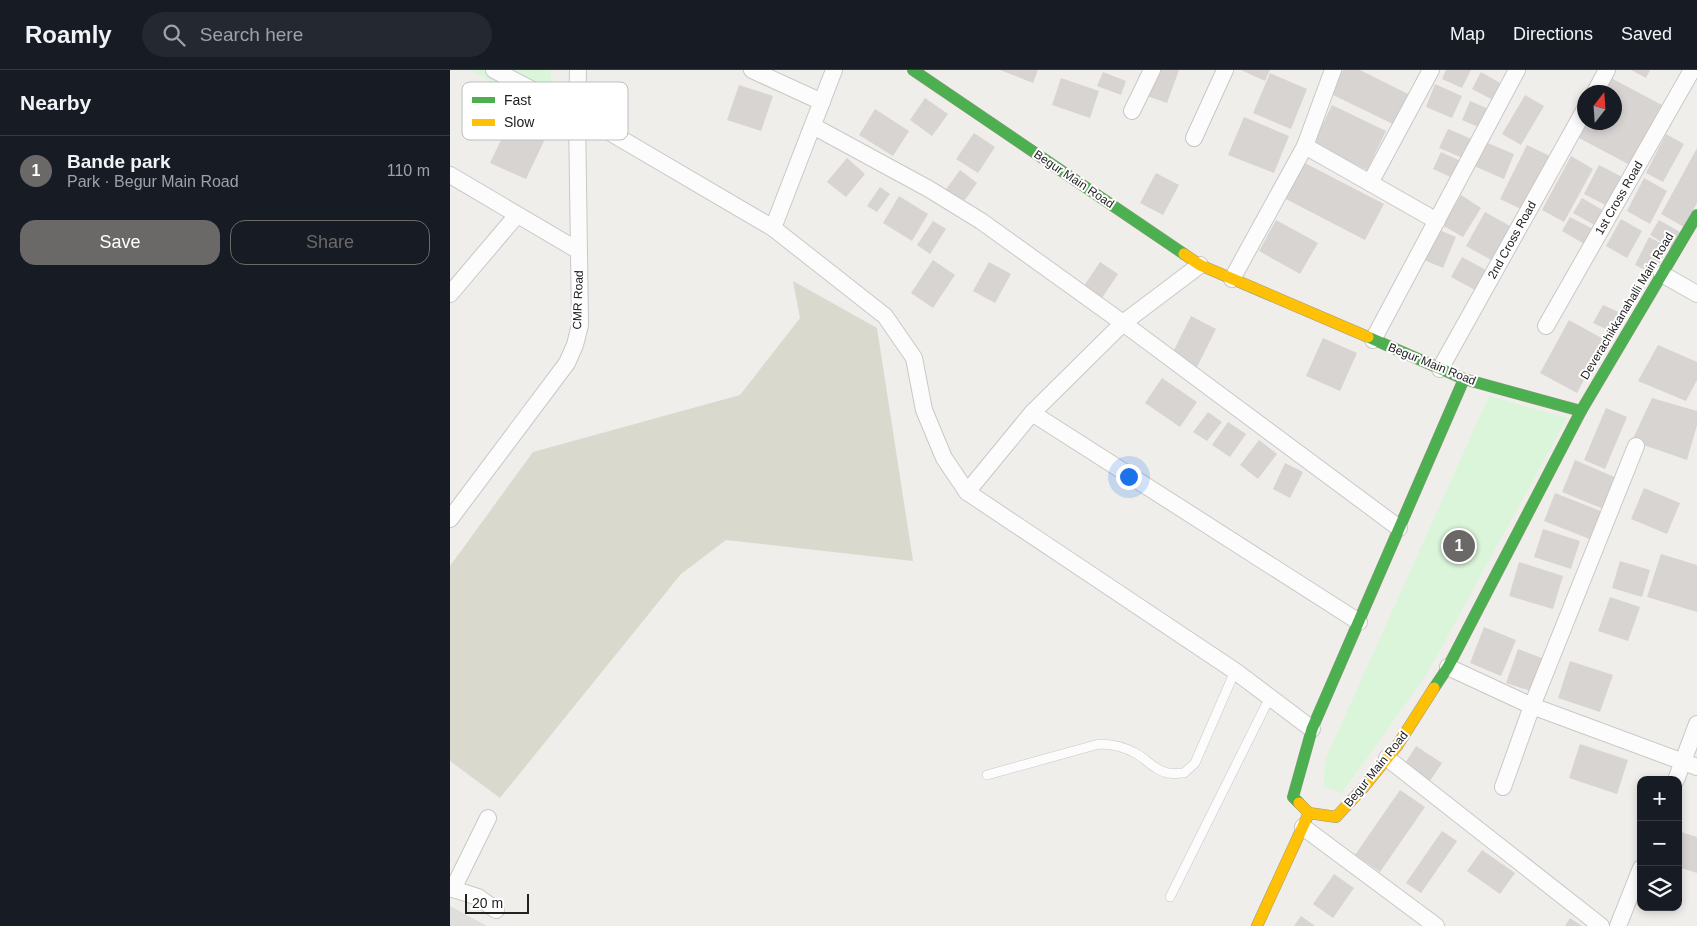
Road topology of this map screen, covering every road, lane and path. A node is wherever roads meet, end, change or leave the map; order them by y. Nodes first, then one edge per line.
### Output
1 (494, 70) edge
2 (752, 70) edge
3 (834, 70) edge
4 (912, 70) edge
5 (1152, 70) edge
6 (1224, 70) edge
7 (1333, 70) edge
8 (1431, 70) edge
9 (1517, 70) edge
10 (1607, 70) edge
11 (1692, 70) edge
12 (517, 82) edge
13 (1599, 85) edge
14 (822, 102) junction
15 (1132, 111) dead end
16 (1577, 124) edge
17 (813, 126) junction
18 (1194, 138) dead end
19 (577, 140) edge
20 (623, 140) edge
21 (1305, 146) junction
22 (450, 175) edge
23 (1370, 184) junction
24 (517, 215) junction
25 (1697, 215) edge
26 (1437, 221) junction
27 (773, 228) junction
28 (579, 251) junction
29 (1200, 266) junction
30 (1662, 274) junction
31 (1232, 279) junction
32 (450, 294) edge
33 (1697, 294) edge
34 (1124, 323) junction
35 (1546, 326) dead end
36 (1373, 340) junction
37 (1440, 369) junction
38 (1464, 379) junction
39 (1581, 411) junction
40 (1032, 413) junction
41 (1636, 446) dead end
42 (967, 492) junction
43 (450, 519) edge
44 (1399, 528) junction
45 (1358, 622) junction
46 (1448, 667) junction
47 (1235, 671) junction
48 (1270, 697) junction
49 (1532, 706) junction
50 (1697, 724) edge
51 (1312, 730) junction
52 (1387, 758) junction
53 (1690, 764) edge
54 (987, 775) dead end
55 (1680, 776) edge
56 (1503, 787) dead end
57 (488, 818) dead end
58 (1306, 820) junction
59 (1637, 878) edge
60 (452, 888) edge
61 (1170, 897) dead end
62 (496, 910) dead end
63 (1257, 926) edge
64 (1436, 926) edge
65 (1601, 926) edge
66 (1618, 926) edge

1 - 12 street
2 - 14 street
3 - 14 street
4 - 29 street, Begur Main Road
5 - 15 street
6 - 18 street
7 - 21 street
8 - 23 street
9 - 26 street
10 - 13 street
11 - 35 street, 1st Cross Road
14 - 17 street
16 - 37 street, 2nd Cross Road
17 - 27 street
17 - 34 street
19 - 28 street, CMR Road
20 - 27 street
21 - 23 street
21 - 31 street
22 - 24 street
23 - 26 street
24 - 28 street
24 - 32 street
25 - 30 street, Deverachikkanahalli Main Road
26 - 36 street
27 - 42 street
28 - 43 street, CMR Road
29 - 31 street, Begur Main Road
29 - 34 street
30 - 33 street
30 - 39 street, Deverachikkanahalli Main Road
31 - 36 street, Begur Main Road
34 - 40 street
34 - 44 street
36 - 37 street, Begur Main Road
37 - 38 street, Begur Main Road
38 - 39 street, Begur Main Road
38 - 44 street
39 - 46 street, Begur Main Road
40 - 42 street
40 - 45 street
41 - 49 street
42 - 47 street
44 - 45 street
45 - 51 street
46 - 49 street
46 - 52 street, Begur Main Road
47 - 48 street
47 - 54 lane
48 - 51 street
48 - 61 lane
49 - 53 street
49 - 56 street
50 - 53 street
51 - 58 street
52 - 58 street, Begur Main Road
52 - 65 street
53 - 55 street
57 - 60 street
58 - 63 street
58 - 64 street
59 - 66 street
60 - 62 street

